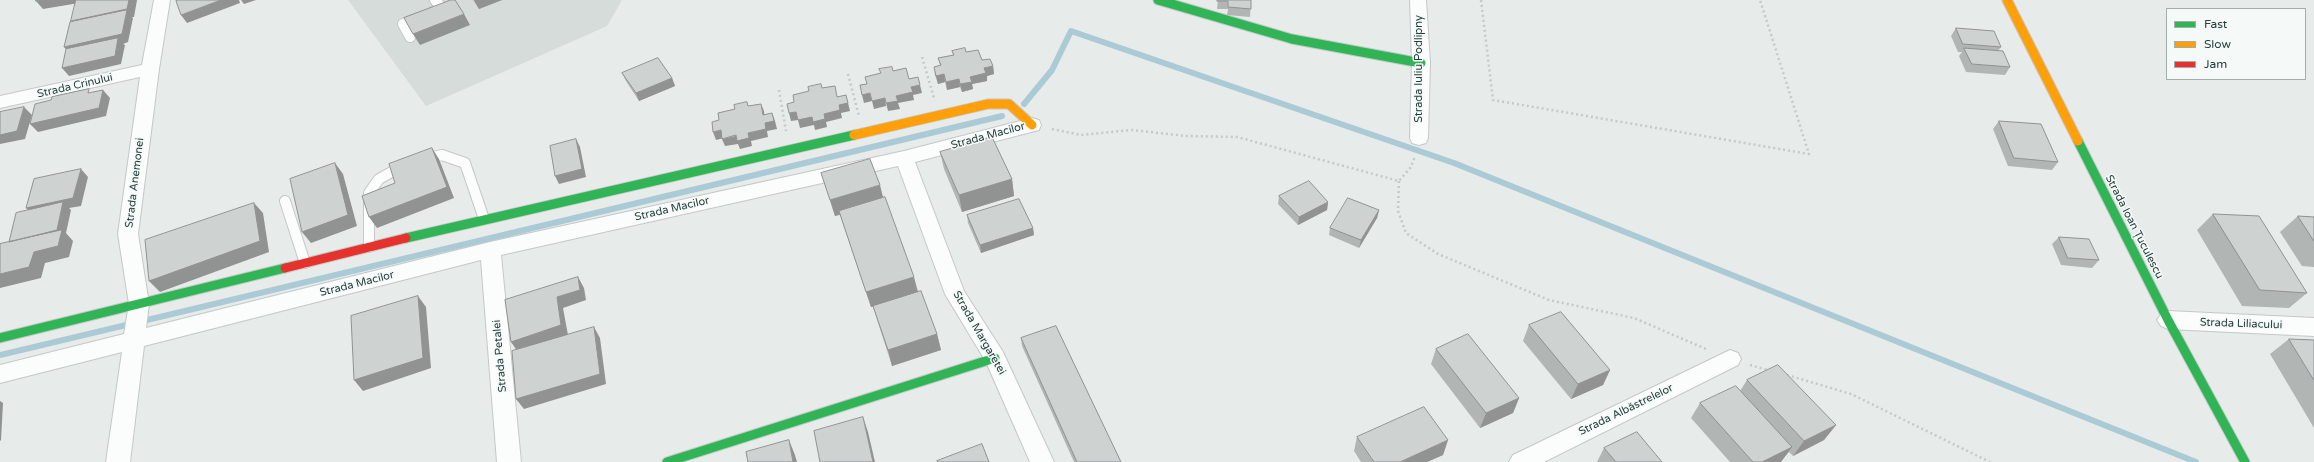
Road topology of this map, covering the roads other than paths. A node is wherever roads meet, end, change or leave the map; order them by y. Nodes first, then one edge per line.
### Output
1 (162, 0) edge
2 (435, 0) edge
3 (1158, 0) edge
4 (1418, 0) edge
5 (2007, 0) edge
6 (1181, 4) edge
7 (410, 37) edge
8 (1421, 63) junction
9 (150, 69) junction
10 (0, 102) edge
11 (1032, 125) joint
12 (1420, 138) road end
13 (904, 158) junction
14 (285, 201) dead end
15 (484, 219) junction
16 (369, 247) junction
17 (490, 250) junction
18 (305, 263) junction
19 (138, 307) junction
20 (2168, 320) junction
21 (2314, 327) edge
22 (133, 336) junction
23 (0, 338) edge
24 (995, 358) junction
25 (1730, 359) road end
26 (0, 374) edge
27 (118, 462) edge
28 (509, 462) edge
29 (667, 462) edge
30 (1042, 462) edge
31 (1521, 462) edge
32 (2245, 462) edge

1 - 9 street, Strada Anemonei
2 - 7 lane
3 - 6 street
4 - 8 street, Strada Iuliu Podlipny
5 - 20 street, Strada Ioan Țuculescu
6 - 8 street
8 - 12 street, Strada Iuliu Podlipny
9 - 10 street, Strada Crinului
9 - 19 street, Strada Anemonei
11 - 13 street, Strada Macilor
11 - 15 street, Strada Macilor
13 - 17 street, Strada Macilor
13 - 24 street, Strada Margaretei
14 - 18 lane
15 - 16 street, Strada Macilor
15 - 16 lane
16 - 18 street, Strada Macilor
17 - 22 street, Strada Macilor
17 - 28 street, Strada Petalei
18 - 19 street, Strada Macilor
19 - 22 street, Strada Anemonei
19 - 23 street, Strada Macilor
20 - 21 street, Strada Liliacului
20 - 32 street, Strada Ioan Țuculescu
22 - 26 street, Strada Macilor
22 - 27 street, Strada Anemonei
24 - 29 street
24 - 30 street, Strada Margaretei
25 - 31 street, Strada Albăstrelelor

